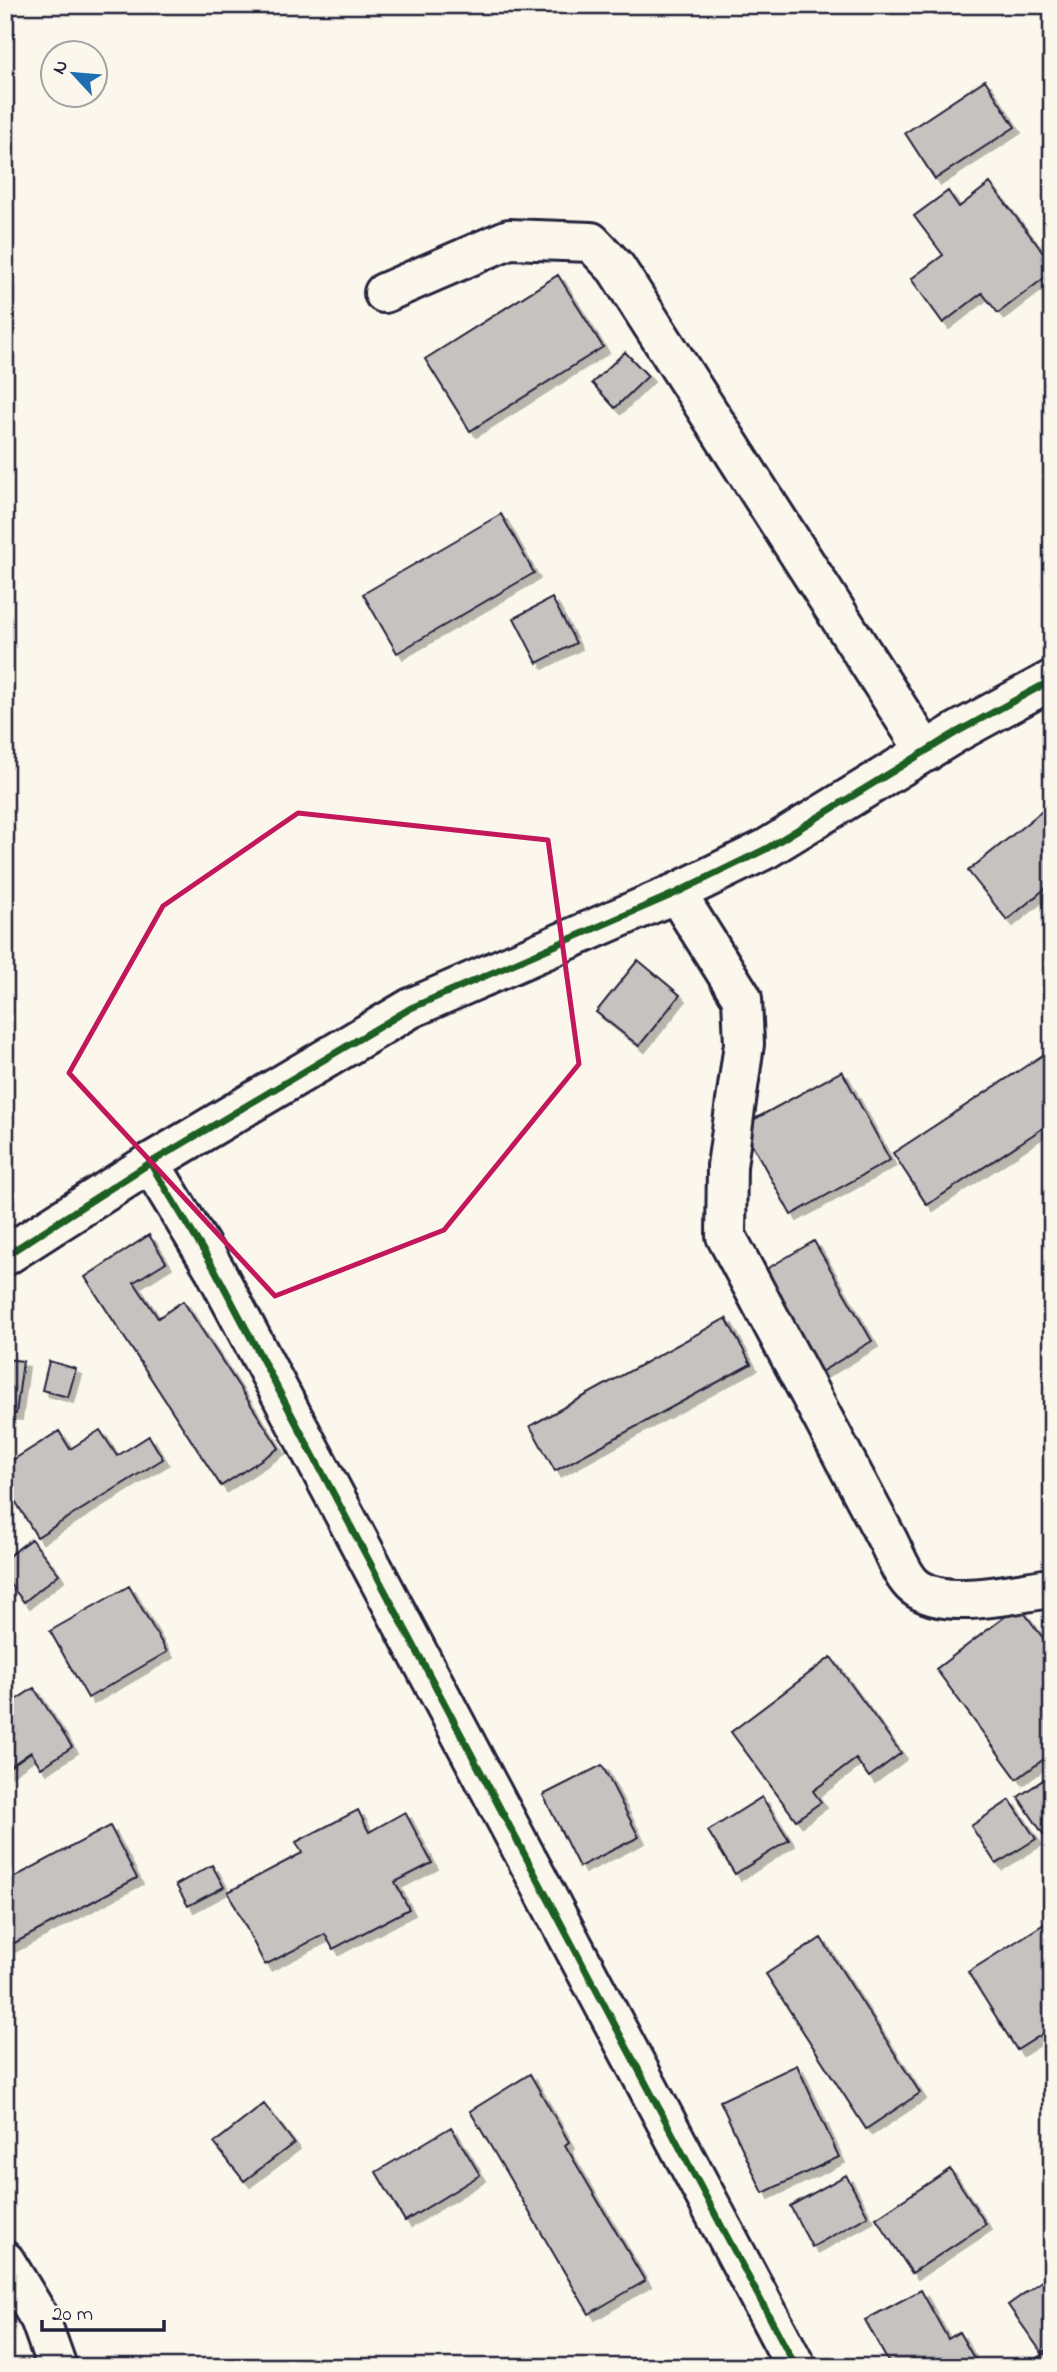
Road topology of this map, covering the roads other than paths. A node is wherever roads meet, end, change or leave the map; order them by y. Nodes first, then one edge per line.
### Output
1 (384, 293) dead end
2 (1052, 680) edge
3 (926, 752) junction
4 (676, 893) junction
5 (150, 1163) junction
6 (5, 1256) edge
7 (1052, 1588) edge
8 (5, 2261) edge
9 (57, 2367) edge
10 (796, 2367) edge

1 - 3 street
2 - 3 street
3 - 4 street
4 - 5 street
4 - 7 street
5 - 6 street
5 - 10 street
8 - 9 street

